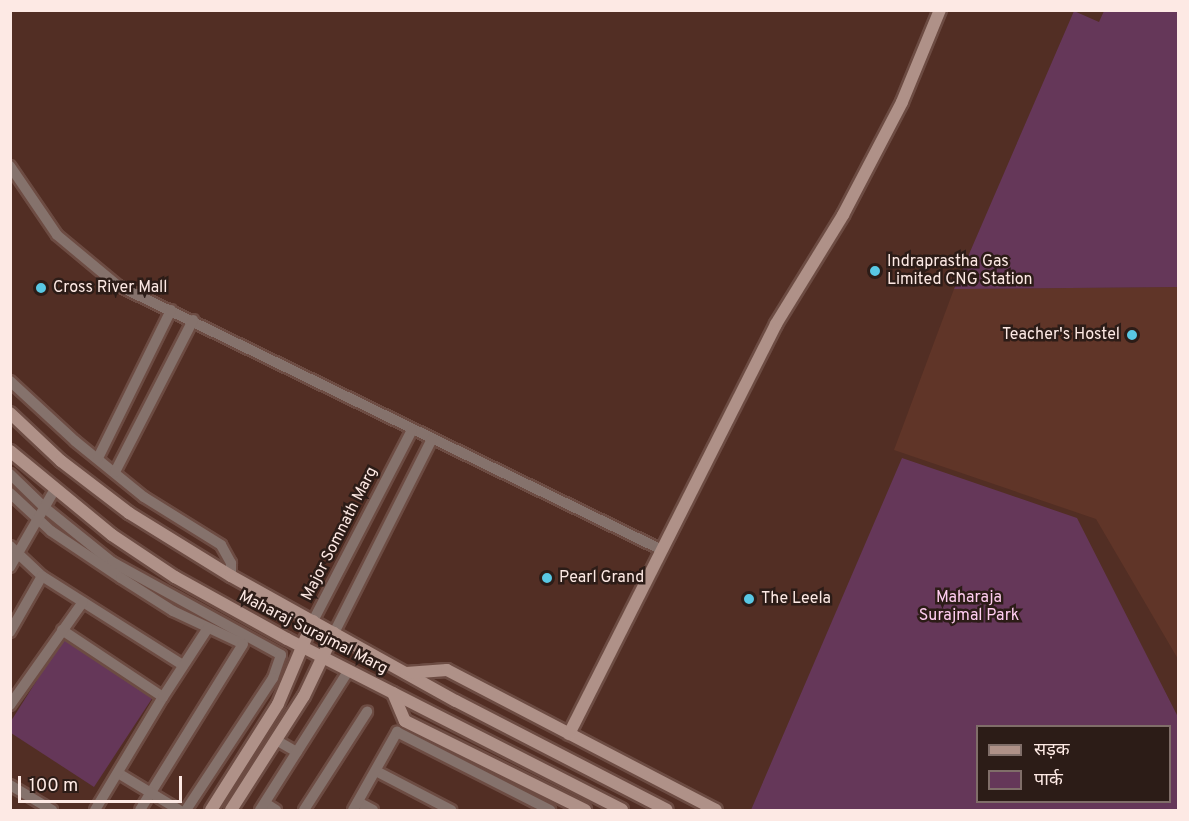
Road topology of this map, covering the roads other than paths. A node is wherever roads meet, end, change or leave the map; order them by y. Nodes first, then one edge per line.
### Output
1 (940, 10) edge
2 (10, 166) edge
3 (171, 310) junction
4 (193, 320) junction
5 (10, 381) edge
6 (10, 413) edge
7 (412, 430) junction
8 (432, 439) junction
9 (10, 451) edge
10 (98, 458) junction
11 (116, 472) junction
12 (10, 474) edge
13 (55, 489) junction
14 (10, 493) edge
15 (45, 508) junction
16 (39, 519) junction
17 (660, 549) junction
18 (15, 550) edge
19 (10, 567) edge
20 (42, 576) junction
21 (231, 576) junction
22 (83, 602) junction
23 (313, 621) junction
24 (208, 628) junction
25 (62, 630) junction
26 (10, 632) edge
27 (334, 633) junction
28 (302, 645) junction
29 (321, 656) junction
30 (183, 665) junction
31 (349, 670) junction
32 (406, 673) junction
33 (393, 693) junction
34 (163, 697) junction
35 (10, 705) edge
36 (367, 712) dead end
37 (569, 734) junction
38 (276, 740) junction
39 (297, 752) junction
40 (376, 771) junction
41 (118, 774) junction
42 (10, 785) edge
43 (151, 794) junction
44 (262, 806) edge
45 (355, 806) edge
46 (44, 809) edge
47 (95, 810) edge
48 (140, 810) edge
49 (179, 810) edge
50 (186, 810) edge
51 (211, 810) edge
52 (231, 810) edge
53 (276, 810) edge
54 (304, 810) edge
55 (373, 810) edge
56 (451, 810) edge
57 (550, 810) edge
58 (585, 810) edge
59 (622, 810) edge
60 (667, 810) edge
61 (716, 810) edge

1 - 17 main road
2 - 3 street
3 - 4 street
3 - 10 street
4 - 7 street
4 - 11 street
5 - 10 street
6 - 21 main road, Maharaj Surajmal Marg
7 - 8 street
7 - 23 street, Major Somnath Marg
8 - 17 street
8 - 27 street
9 - 13 main road, Maharaj Surajmal Marg
10 - 11 street
11 - 21 street
12 - 15 street
13 - 15 street
13 - 28 main road, Maharaj Surajmal Marg
14 - 16 street
15 - 16 street
15 - 50 street
16 - 18 street
16 - 24 street
17 - 37 main road
18 - 19 street
18 - 20 street
20 - 22 street
20 - 26 street
21 - 23 main road, Maharaj Surajmal Marg
22 - 25 street
22 - 30 street
23 - 27 main road, Maharaj Surajmal Marg
23 - 28 main road, Major Somnath Marg
24 - 30 street
24 - 43 street
25 - 34 street
25 - 35 street
27 - 29 main road
27 - 32 main road, Maharaj Surajmal Marg
28 - 29 main road, Maharaj Surajmal Marg
28 - 51 main road, Major Somnath Marg
29 - 31 main road, Maharaj Surajmal Marg
29 - 38 main road
30 - 34 street
31 - 33 main road, Maharaj Surajmal Marg
31 - 39 street
32 - 37 main road, Maharaj Surajmal Marg
32 - 60 main road, Maharaj Surajmal Marg
33 - 58 main road
33 - 59 main road, Maharaj Surajmal Marg
34 - 41 street
36 - 54 street
37 - 61 main road, Maharaj Surajmal Marg
38 - 39 street
38 - 52 main road
39 - 44 street
40 - 45 street
40 - 56 street
40 - 57 street
41 - 43 street
41 - 47 street
42 - 46 street
43 - 48 street
43 - 49 street
44 - 53 street
45 - 55 street

